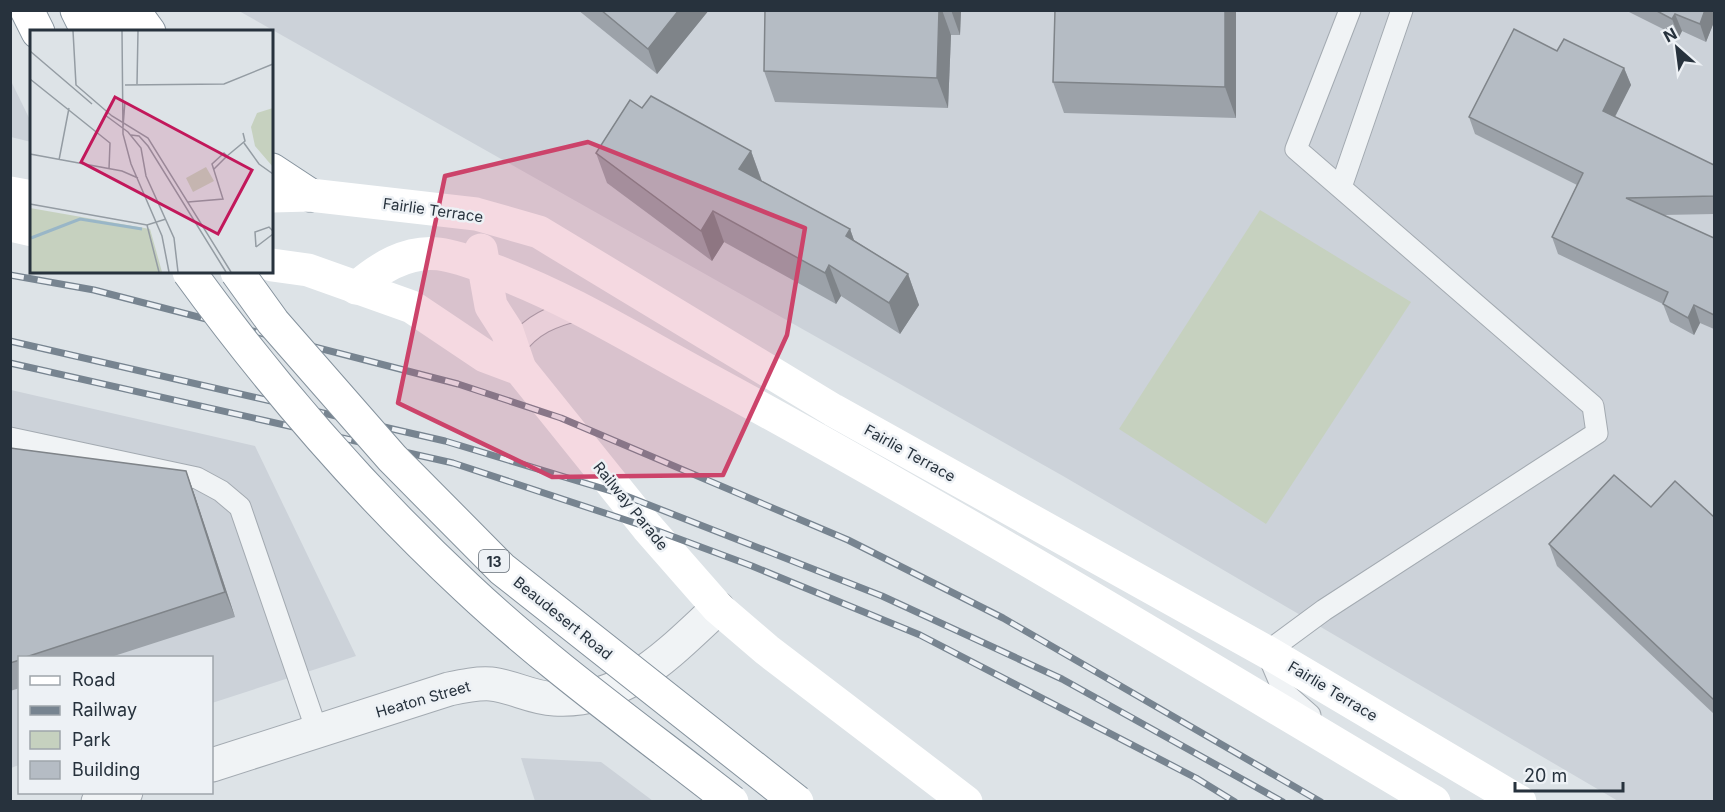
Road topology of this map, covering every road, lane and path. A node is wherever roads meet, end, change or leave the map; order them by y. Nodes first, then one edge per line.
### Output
1 (27, 10) edge
2 (76, 10) edge
3 (105, 10) edge
4 (133, 10) edge
5 (1350, 10) edge
6 (1402, 10) edge
7 (37, 30) edge
8 (87, 30) edge
9 (115, 30) edge
10 (148, 30) edge
11 (273, 171) edge
12 (1341, 187) junction
13 (10, 193) edge
14 (310, 195) junction
15 (273, 196) edge
16 (30, 197) edge
17 (476, 214) junction
18 (10, 225) edge
19 (30, 230) edge
20 (273, 265) edge
21 (483, 267) junction
22 (190, 273) edge
23 (238, 273) edge
24 (356, 288) junction
25 (580, 309) junction
26 (517, 358) junction
27 (10, 438) edge
28 (718, 608) junction
29 (1267, 652) junction
30 (317, 731) junction
31 (1355, 755) junction
32 (213, 765) edge
33 (120, 794) edge
34 (98, 801) edge
35 (732, 801) edge
36 (797, 801) edge
37 (966, 801) edge
38 (1434, 801) edge
39 (1520, 801) edge

1 - 7 main road
2 - 8 main road
3 - 9 main road
4 - 10 main road
5 - 12 lane
6 - 12 lane
11 - 14 main road
12 - 29 lane
13 - 16 main road
14 - 15 main road, Fairlie Terrace
14 - 17 main road, Fairlie Terrace
17 - 21 main road
17 - 29 main road, Fairlie Terrace
18 - 19 main road
20 - 24 main road
21 - 24 main road
21 - 25 main road
21 - 26 main road
22 - 35 main road, 13, bridge
23 - 36 main road, Beaudesert Road / 13, bridge
24 - 26 main road
25 - 26 lane
25 - 31 main road
26 - 28 main road, Railway Parade
27 - 30 lane
28 - 30 street, Heaton Street
28 - 37 main road, Railway Parade
29 - 31 lane
29 - 39 main road, Fairlie Terrace
30 - 32 street, Heaton Street
31 - 38 main road
33 - 34 street

